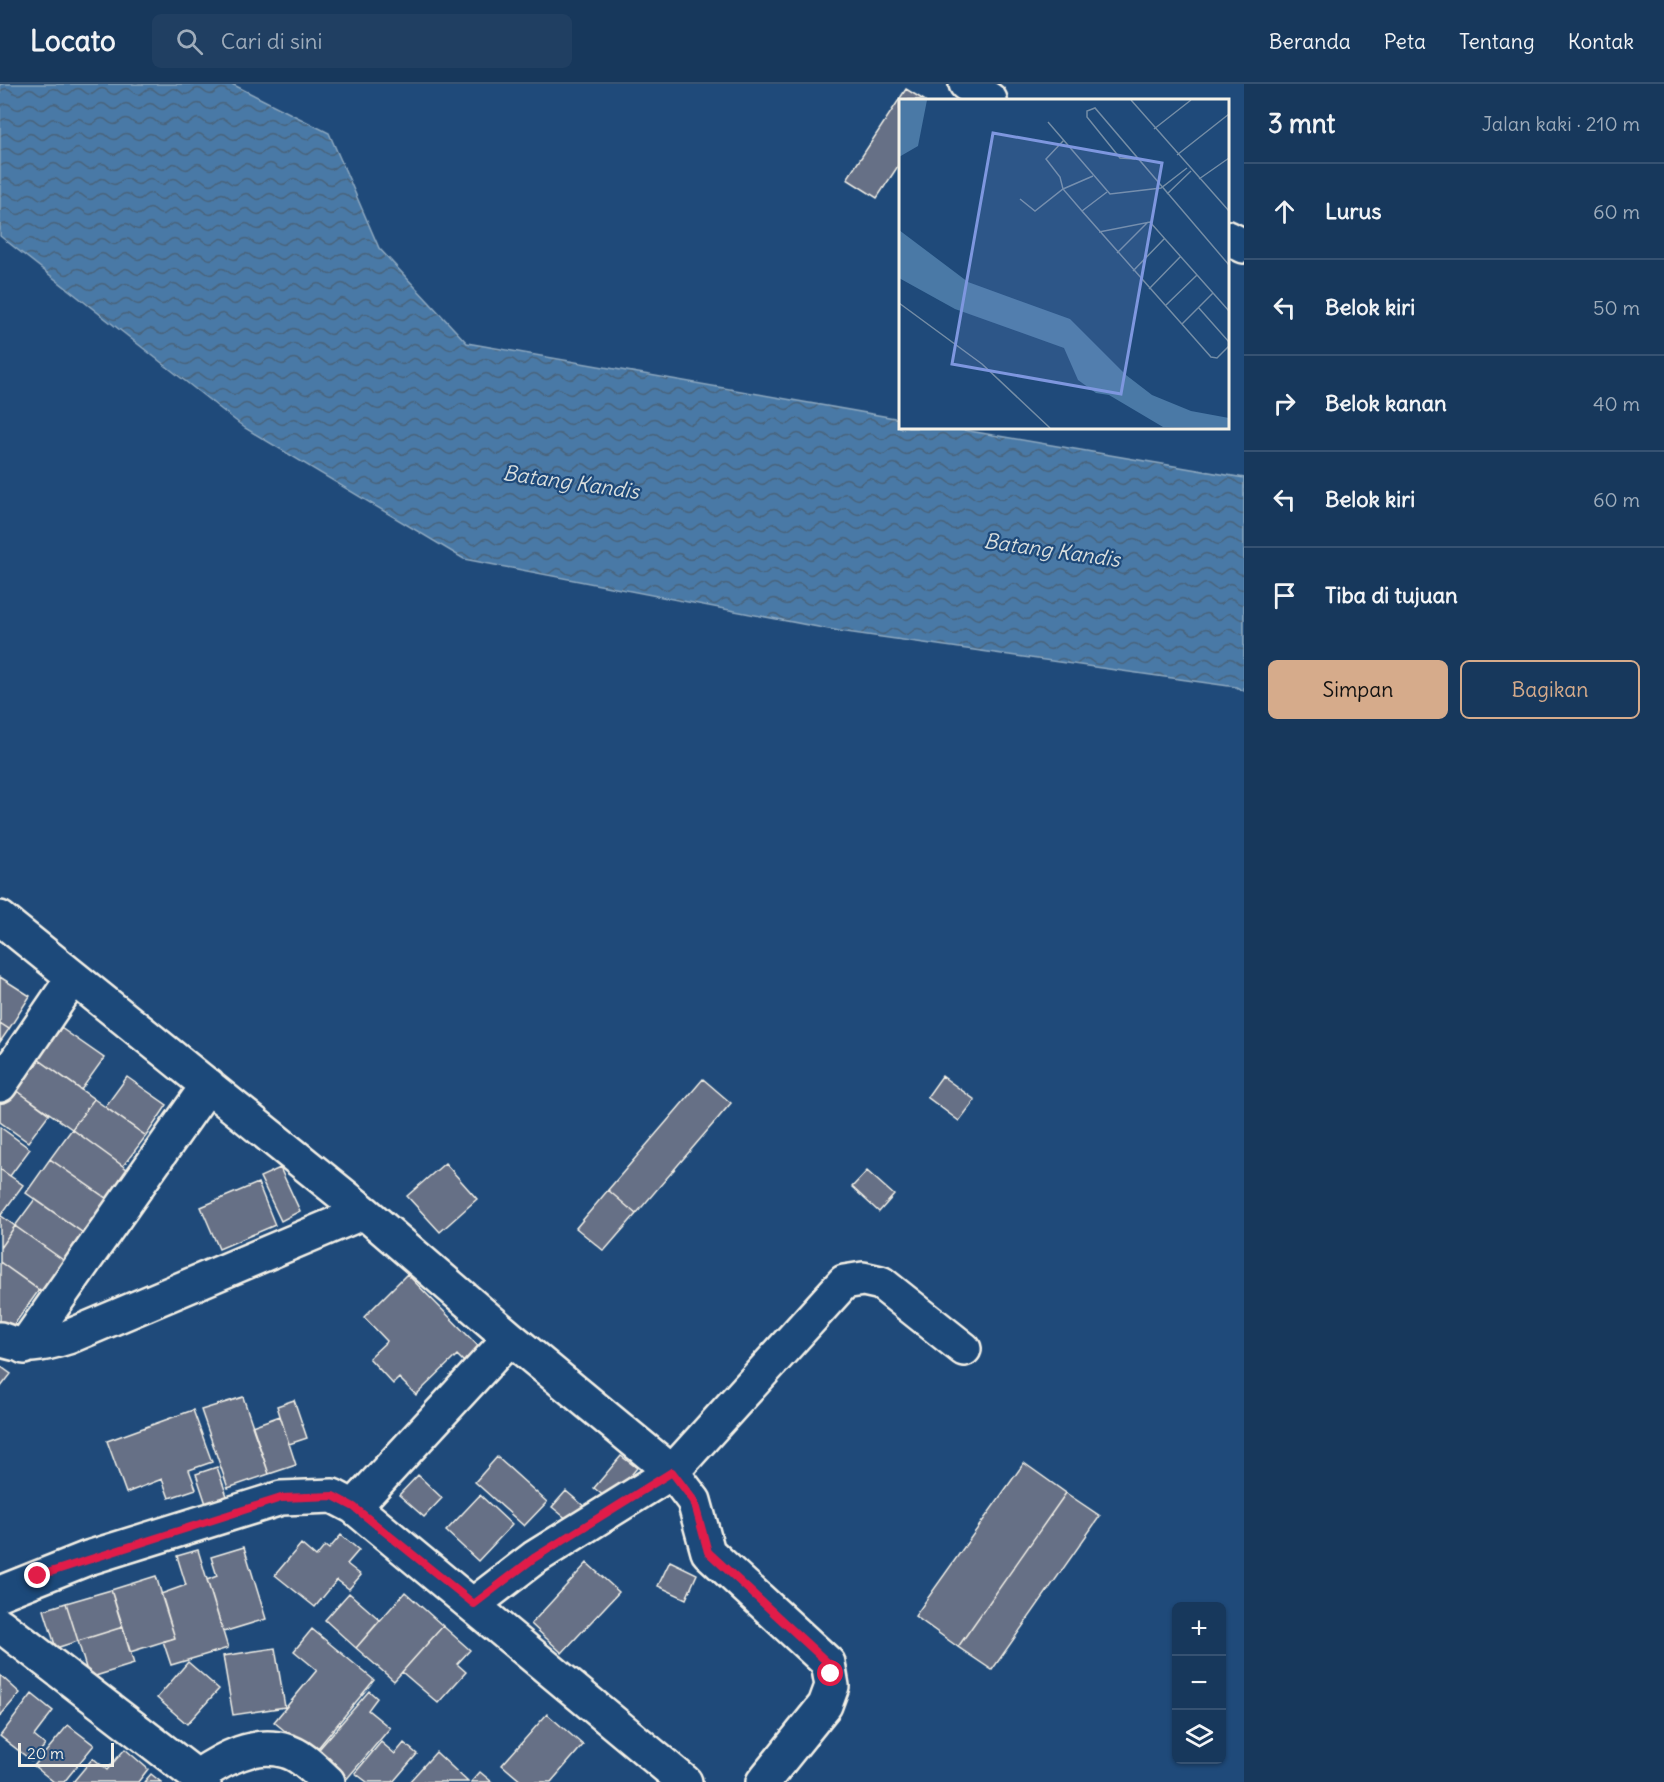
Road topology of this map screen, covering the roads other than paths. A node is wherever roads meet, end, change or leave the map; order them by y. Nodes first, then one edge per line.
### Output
1 (966, 84) edge
2 (988, 99) edge
3 (1229, 239) edge
4 (1244, 246) edge
5 (0, 918) edge
6 (74, 978) junction
7 (0, 1084) edge
8 (208, 1086) junction
9 (364, 1212) junction
10 (510, 1338) junction
11 (12, 1343) edge
12 (964, 1349) dead end
13 (672, 1472) junction
14 (354, 1507) junction
15 (0, 1593) edge
16 (474, 1604) junction
17 (0, 1625) edge
18 (201, 1779) edge
19 (328, 1782) edge
20 (685, 1782) edge
21 (763, 1782) edge

1 - 2 street
3 - 4 street
5 - 6 street
6 - 7 street
6 - 8 street
8 - 9 street
8 - 11 street
9 - 10 street
9 - 11 street
10 - 13 street
10 - 14 street
12 - 13 street
13 - 16 street
13 - 21 street
14 - 15 street
14 - 16 street
16 - 20 street
17 - 18 street
18 - 19 street

